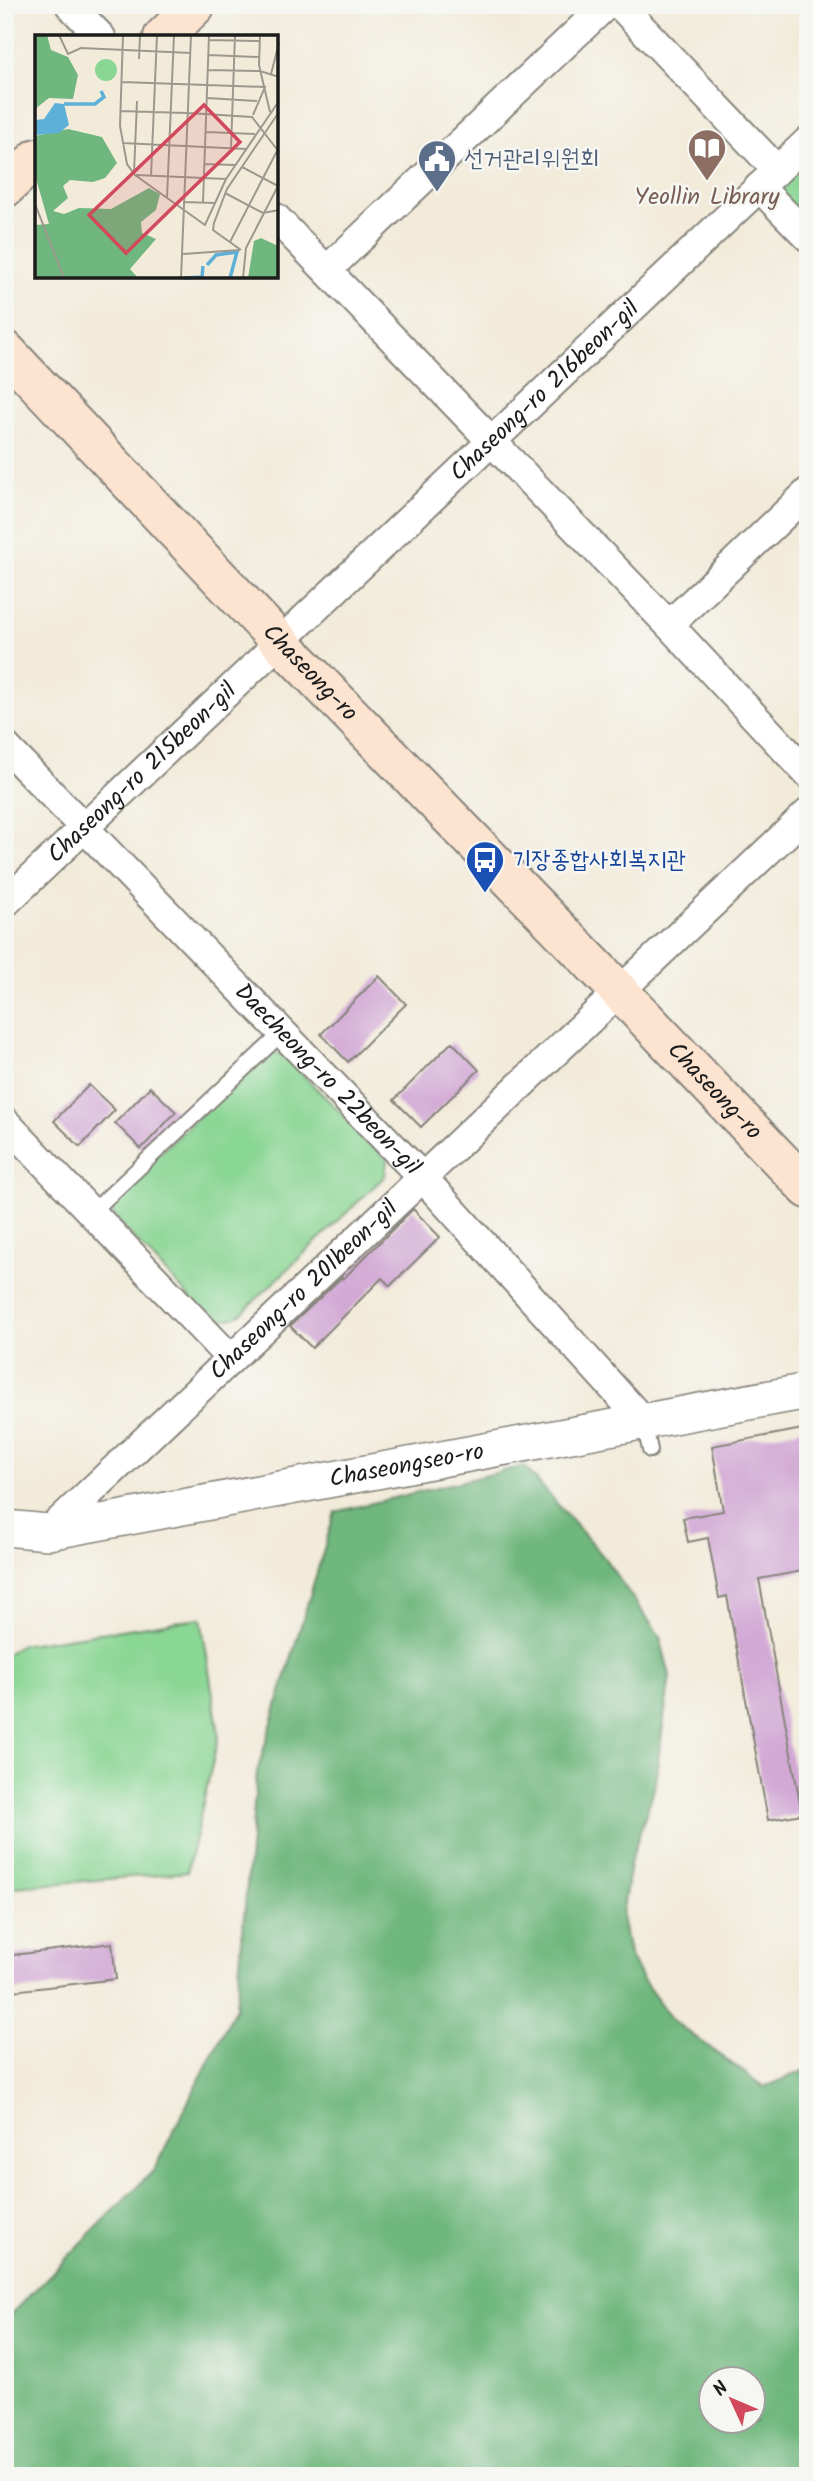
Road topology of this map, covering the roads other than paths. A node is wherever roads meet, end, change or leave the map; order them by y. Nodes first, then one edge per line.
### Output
1 (70, 5) edge
2 (196, 5) edge
3 (606, 5) edge
4 (620, 5) edge
5 (98, 35) edge
6 (165, 35) edge
7 (808, 141) edge
8 (35, 160) edge
9 (768, 178) junction
10 (5, 188) edge
11 (278, 220) edge
12 (808, 237) edge
13 (327, 270) junction
14 (5, 350) edge
15 (492, 442) junction
16 (808, 492) edge
17 (669, 625) junction
18 (281, 643) junction
19 (5, 746) edge
20 (808, 774) edge
21 (808, 813) edge
22 (84, 828) junction
23 (5, 903) edge
24 (620, 992) junction
25 (282, 1033) junction
26 (5, 1122) edge
27 (423, 1178) junction
28 (808, 1189) edge
29 (91, 1213) junction
30 (231, 1359) junction
31 (808, 1391) edge
32 (646, 1435) junction
33 (19, 1526) edge

1 - 5 street
2 - 6 main road
3 - 13 street
4 - 9 street
7 - 9 street, Chaseong-ro 216beon-gil
8 - 10 main road
9 - 12 street
9 - 15 street, Chaseong-ro 216beon-gil
11 - 13 street
13 - 15 street
14 - 18 main road, Chaseong-ro
15 - 17 street
15 - 18 street, Chaseong-ro 216beon-gil
16 - 17 street
17 - 20 street
18 - 22 street, Chaseong-ro 215beon-gil
18 - 24 main road, Chaseong-ro
19 - 22 street, Daecheong-ro 22beon-gil
21 - 24 street
22 - 23 street, Chaseong-ro 215beon-gil
22 - 25 street, Daecheong-ro 22beon-gil
24 - 27 street, Chaseong-ro 201beon-gil
24 - 28 main road, Chaseong-ro
25 - 27 street, Daecheong-ro 22beon-gil
25 - 29 lane
26 - 29 street
27 - 30 street, Chaseong-ro 201beon-gil
27 - 32 street, Daecheong-ro 22beon-gil
29 - 30 street
30 - 33 street, Chaseong-ro 201beon-gil
31 - 32 street, Chaseongseo-ro
32 - 33 street, Chaseongseo-ro

